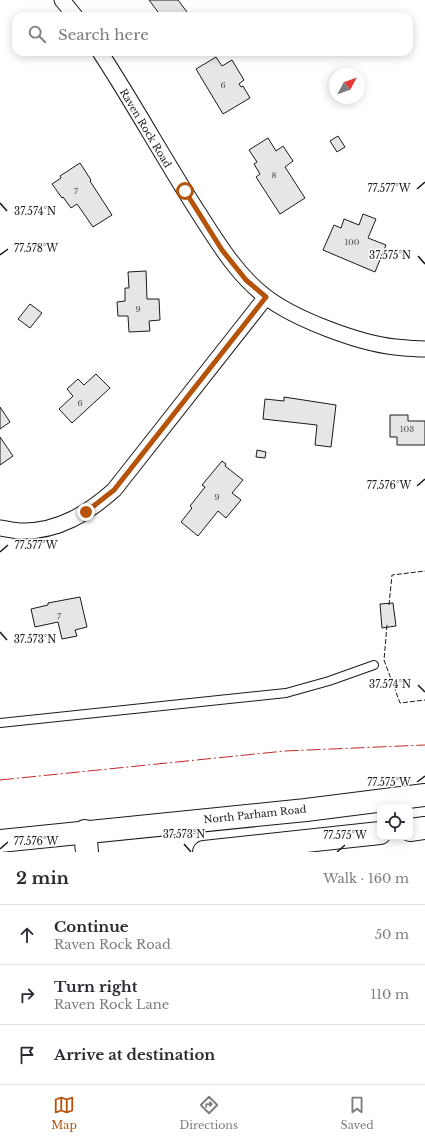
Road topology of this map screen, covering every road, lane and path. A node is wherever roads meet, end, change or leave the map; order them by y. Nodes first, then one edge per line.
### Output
1 (62, 0) edge
2 (72, 12) edge
3 (102, 56) edge
4 (266, 297) junction
5 (425, 349) edge
6 (0, 528) edge
7 (374, 665) dead end
8 (0, 723) edge
9 (425, 795) edge
10 (425, 828) edge
11 (413, 830) edge
12 (377, 833) edge
13 (0, 841) edge
14 (86, 842) edge
15 (204, 852) edge

1 - 2 street
3 - 4 street, Raven Rock Road
4 - 5 street, Raven Rock Road
4 - 6 street
7 - 8 lane
9 - 14 highway, North Parham Road
10 - 11 highway
12 - 15 highway
13 - 14 highway, North Parham Road

